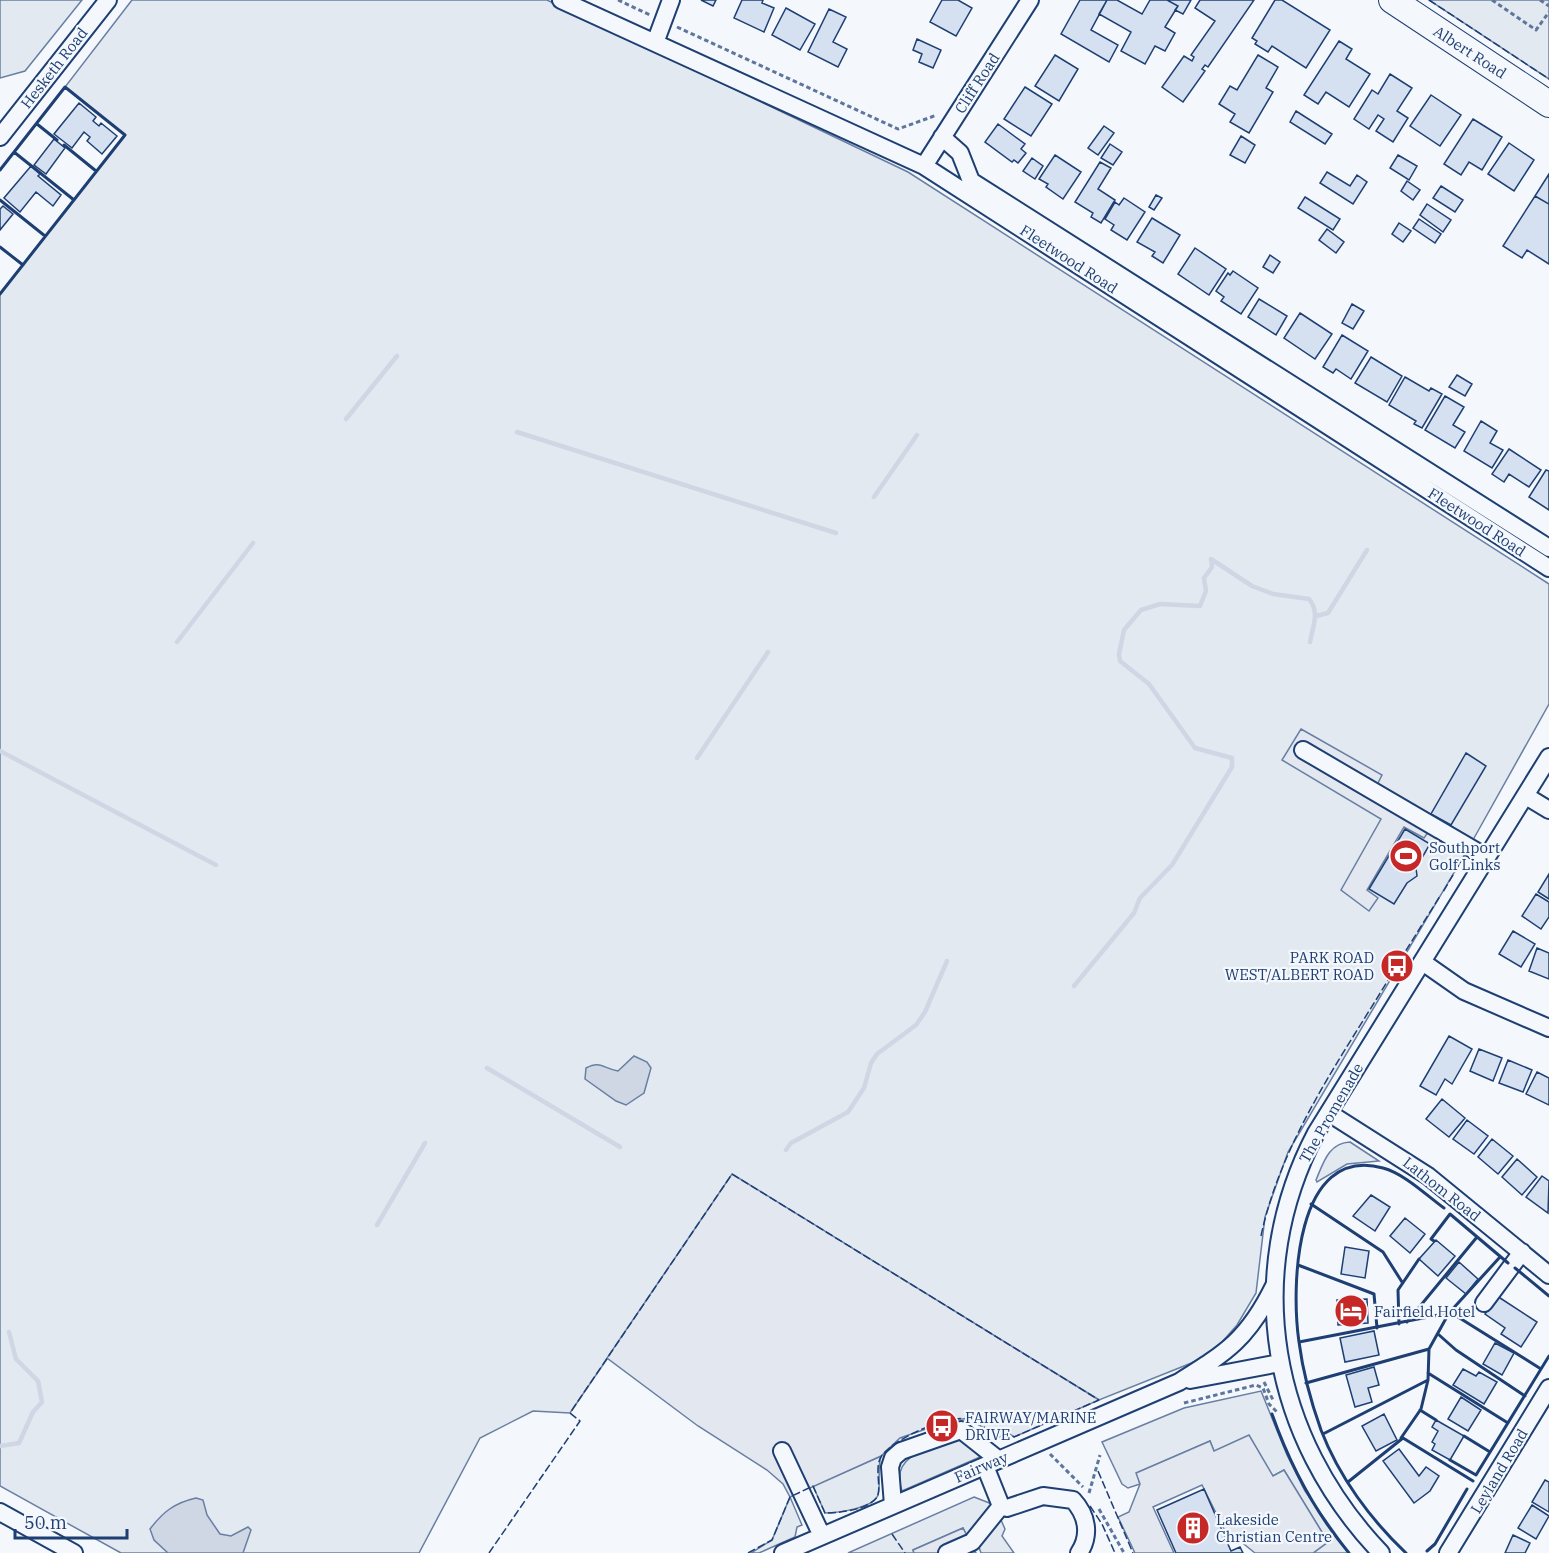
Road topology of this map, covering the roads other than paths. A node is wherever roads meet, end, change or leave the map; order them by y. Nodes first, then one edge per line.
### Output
1 (108, 0) edge
2 (561, 0) edge
3 (670, 0) edge
4 (1030, 0) edge
5 (1392, 0) edge
6 (655, 43) junction
7 (1549, 104) edge
8 (0, 137) edge
9 (942, 137) junction
10 (924, 166) junction
11 (1549, 548) edge
12 (1549, 568) edge
13 (1303, 750) dead end
14 (1549, 757) edge
15 (1526, 796) junction
16 (1549, 810) edge
17 (1486, 857) junction
18 (1424, 963) junction
19 (1549, 1028) edge
20 (1329, 1113) junction
21 (1522, 1252) junction
22 (1549, 1275) edge
23 (1275, 1284) junction
24 (1484, 1303) dead end
25 (1280, 1363) junction
26 (1179, 1382) junction
27 (1549, 1388) edge
28 (782, 1451) dead end
29 (992, 1463) junction
30 (893, 1505) junction
31 (1001, 1506) junction
32 (0, 1512) edge
33 (822, 1536) junction
34 (1084, 1551) edge
35 (74, 1553) edge
36 (783, 1553) edge
37 (947, 1553) edge
38 (1381, 1553) edge
39 (1448, 1553) edge

1 - 8 street, Hesketh Road
2 - 6 street, Fleetwood Road
3 - 6 street
4 - 9 street, Cliff Road
5 - 7 highway, Albert Road
6 - 10 street, Fleetwood Road
9 - 10 street, Cliff Road
9 - 11 street
10 - 12 street, Fleetwood Road
13 - 17 street
14 - 15 street, The Promenade
15 - 16 street
15 - 17 street, The Promenade
17 - 18 street, The Promenade
18 - 19 street
18 - 20 street, The Promenade
20 - 21 street, Lathom Road
20 - 23 street, The Promenade
21 - 22 street, Lathom Road
21 - 24 street
23 - 25 street, The Promenade
23 - 26 street, Fairway
25 - 26 street, Fairway
25 - 38 street, The Promenade
26 - 29 street, Fairway
27 - 39 street, Leyland Road
28 - 33 street
29 - 30 street, Fairway
29 - 30 street
29 - 31 street
30 - 33 street, Fairway
31 - 34 street
31 - 37 street
32 - 35 street
33 - 36 street, Fairway

